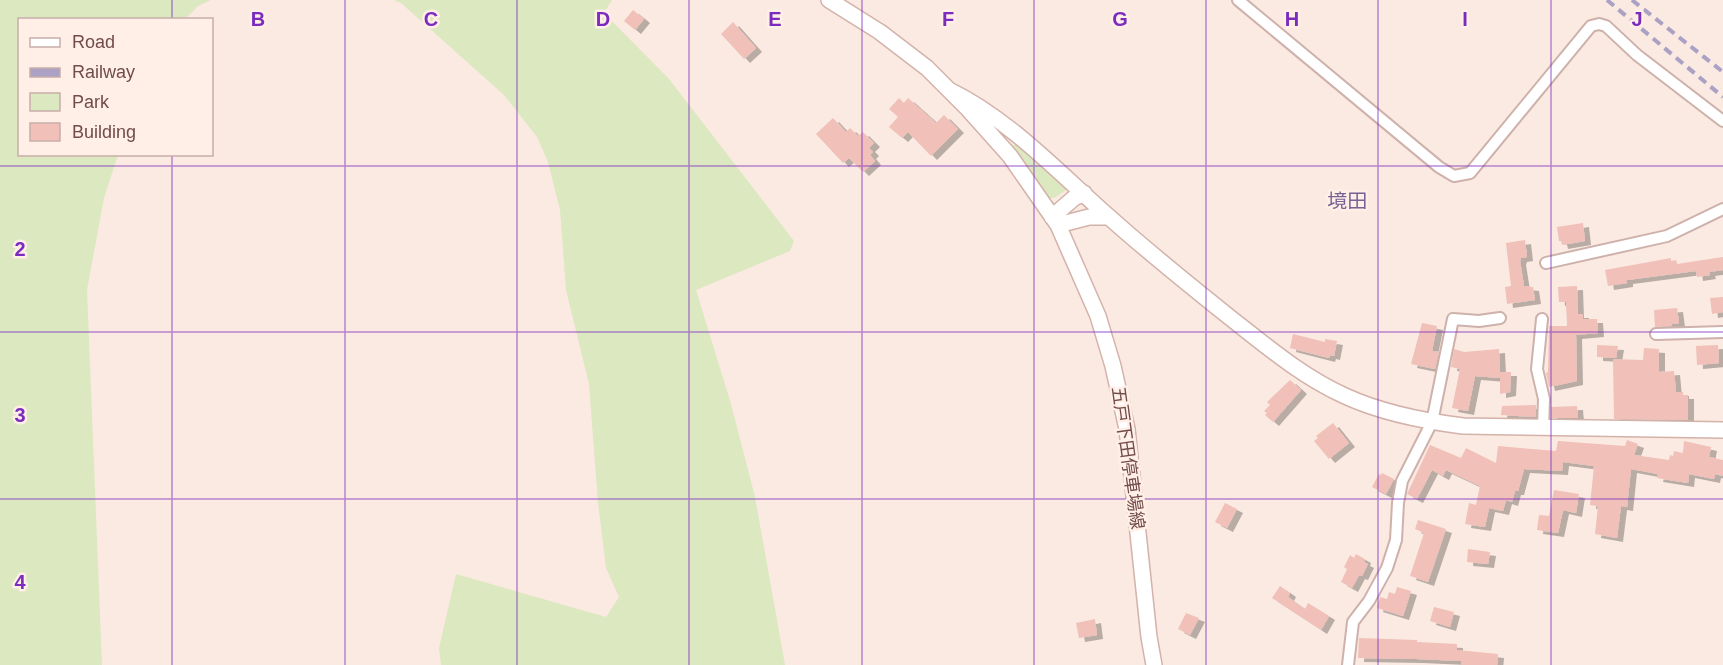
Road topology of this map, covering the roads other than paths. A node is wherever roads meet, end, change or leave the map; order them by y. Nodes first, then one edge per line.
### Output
1 (829, 0) edge
2 (1238, 0) edge
3 (849, 5) edge
4 (949, 90) junction
5 (1723, 121) edge
6 (1084, 193) junction
7 (1723, 209) edge
8 (1109, 217) junction
9 (1055, 221) junction
10 (1546, 263) dead end
11 (1500, 318) dead end
12 (1542, 319) dead end
13 (1723, 332) edge
14 (1656, 334) dead end
15 (1432, 422) junction
16 (1543, 428) junction
17 (1723, 430) edge
18 (1154, 665) edge
19 (1348, 665) edge

1 - 3 street, 五戸下田停車場線
2 - 5 street
3 - 4 street, 五戸下田停車場線
4 - 6 street
4 - 9 street, 五戸下田停車場線
6 - 8 street
6 - 9 street
7 - 10 street
8 - 9 street
8 - 15 street
9 - 18 street, 五戸下田停車場線
11 - 15 street
12 - 16 street
13 - 14 street
15 - 16 street
15 - 19 street
16 - 17 street

